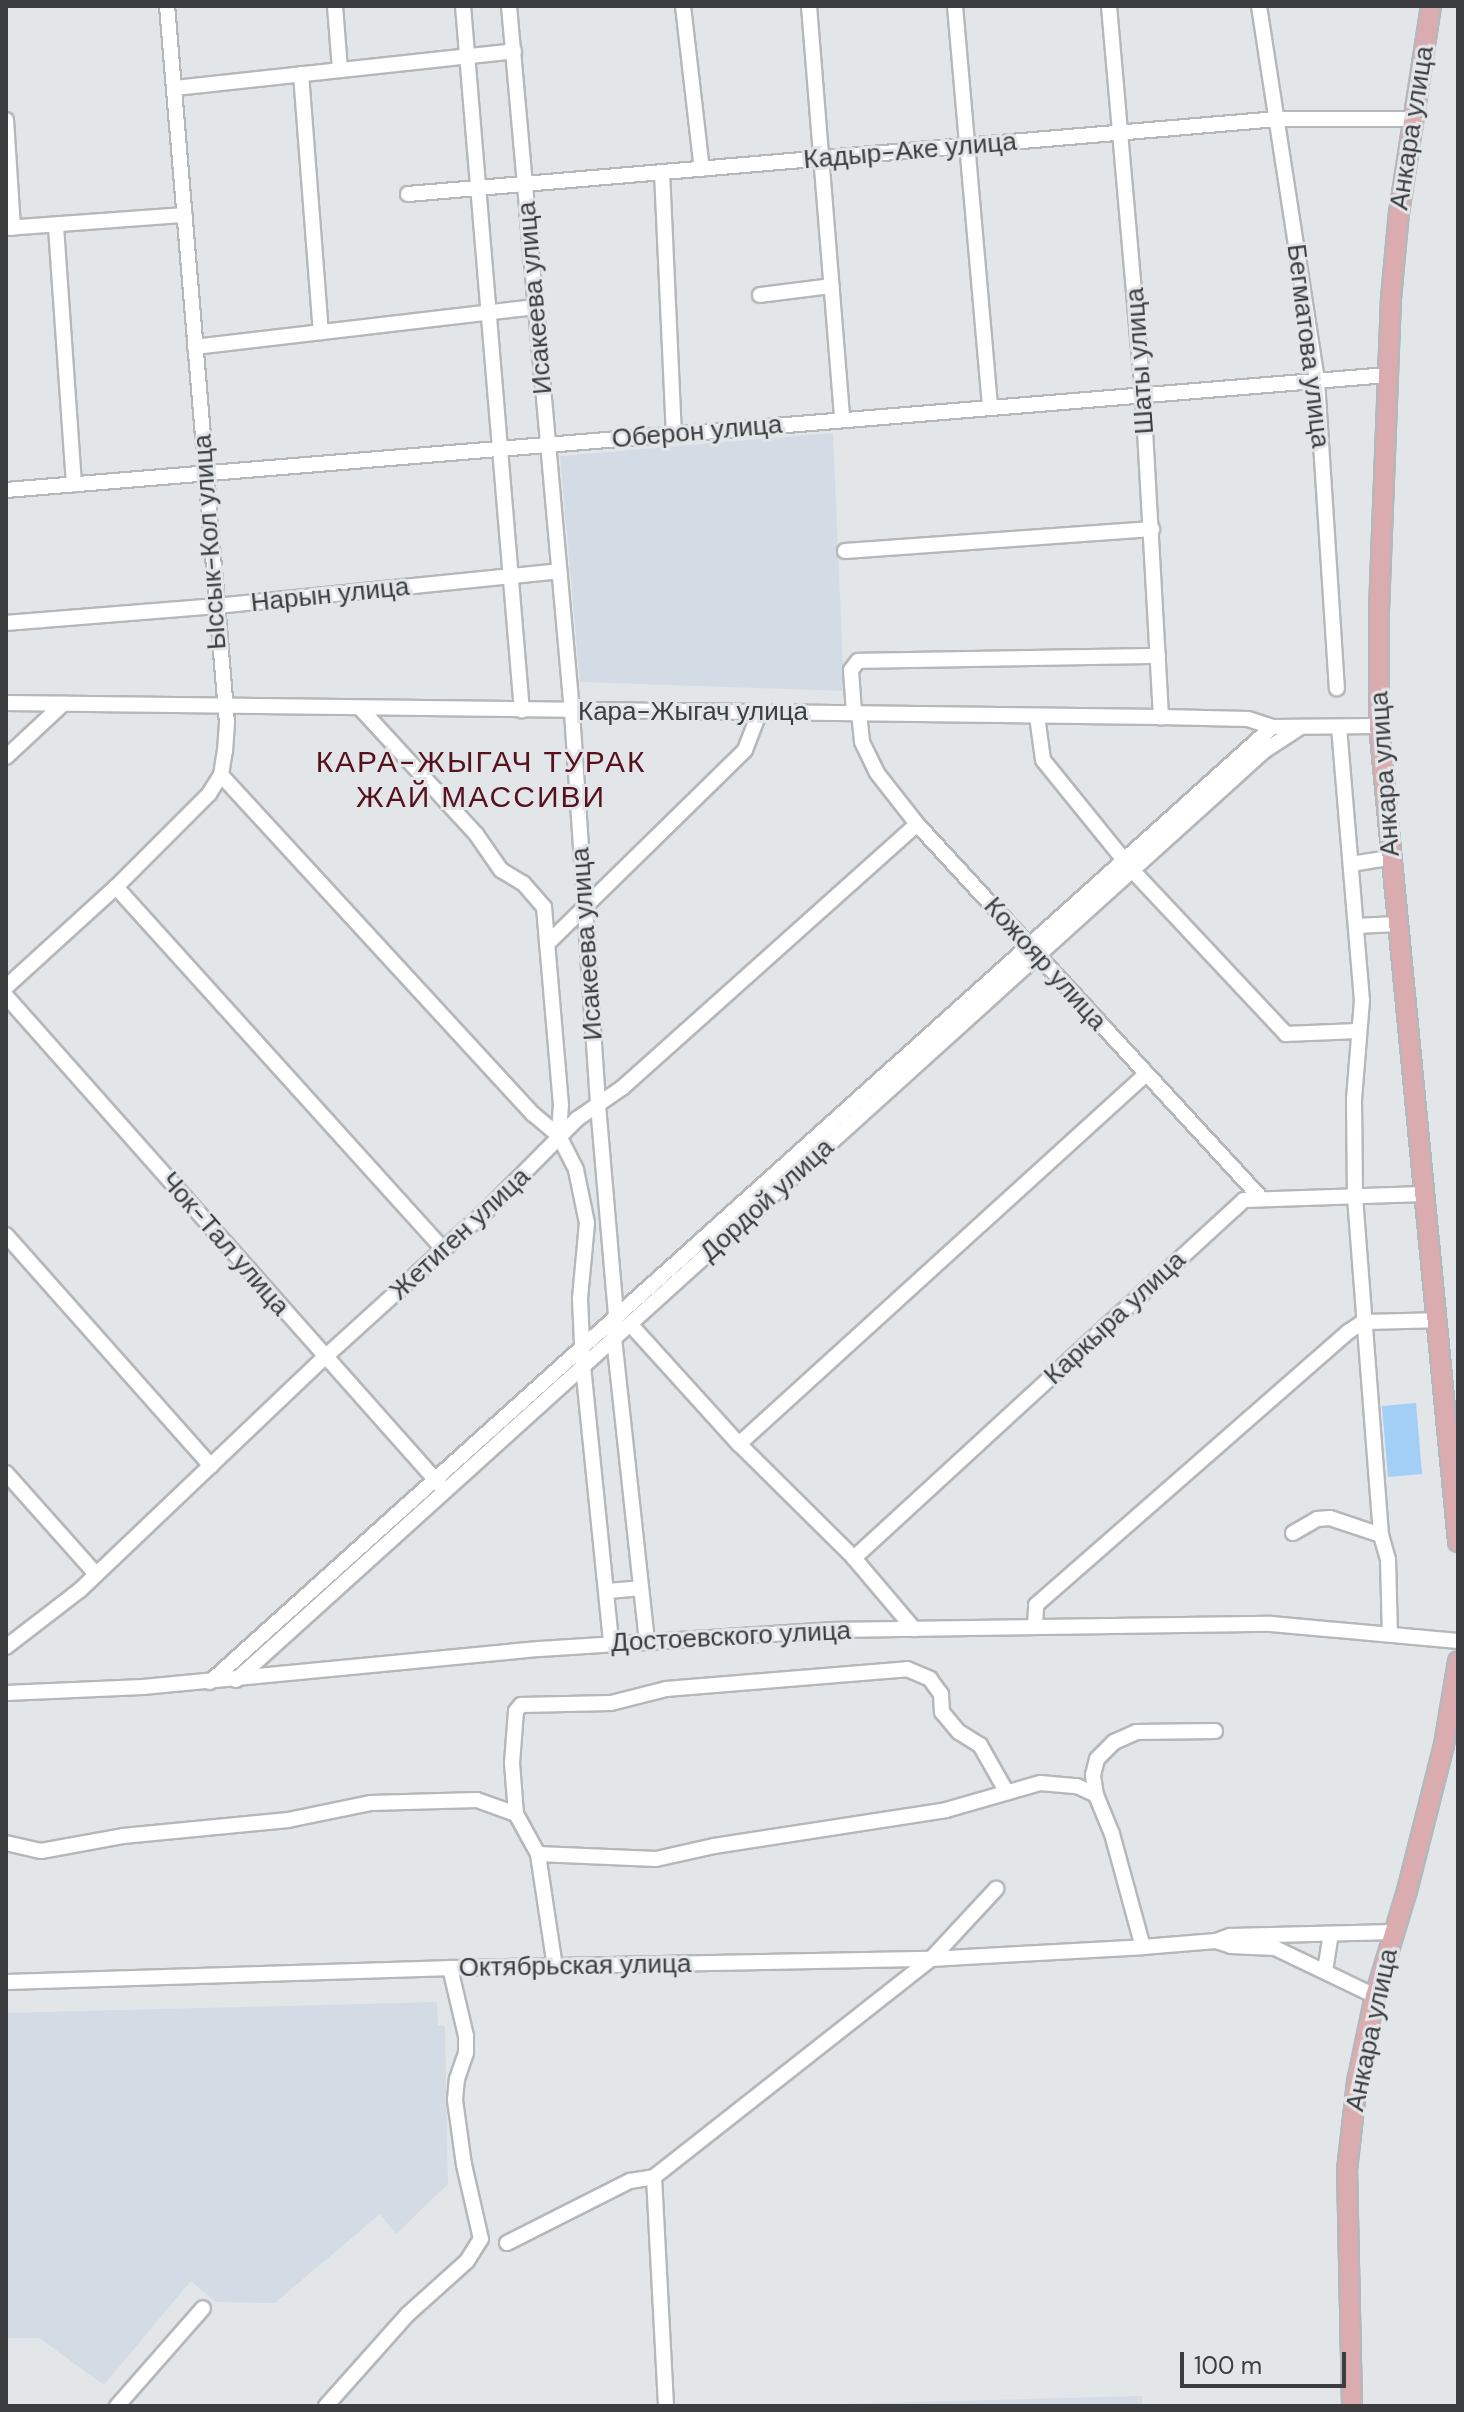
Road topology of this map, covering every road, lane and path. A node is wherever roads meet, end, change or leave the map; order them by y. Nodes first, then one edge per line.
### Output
1 (167, 6) edge
2 (335, 6) edge
3 (463, 6) edge
4 (509, 6) edge
5 (683, 6) edge
6 (809, 6) edge
7 (955, 6) edge
8 (1109, 6) edge
9 (1259, 6) edge
10 (1431, 6) edge
11 (514, 51) junction
12 (467, 56) junction
13 (340, 70) junction
14 (301, 74) junction
15 (175, 88) junction
16 (1277, 119) junction
17 (1413, 119) junction
18 (6, 120) edge
19 (1122, 134) junction
20 (968, 145) junction
21 (821, 159) junction
22 (702, 169) junction
23 (662, 172) junction
24 (524, 185) junction
25 (479, 190) junction
26 (408, 194) dead end
27 (185, 215) junction
28 (56, 227) junction
29 (10, 228) edge
30 (831, 286) junction
31 (760, 295) dead end
32 (535, 307) junction
33 (491, 312) junction
34 (321, 332) junction
35 (195, 347) junction
36 (1387, 375) junction
37 (1317, 381) junction
38 (1143, 395) junction
39 (990, 406) junction
40 (842, 419) junction
41 (674, 434) junction
42 (549, 444) junction
43 (502, 449) junction
44 (206, 474) junction
45 (74, 484) junction
46 (6, 490) edge
47 (1152, 529) junction
48 (845, 551) dead end
49 (559, 571) junction
50 (510, 577) junction
51 (216, 606) junction
52 (6, 623) edge
53 (1158, 656) junction
54 (1337, 688) dead end
55 (6, 703) edge
56 (63, 704) junction
57 (224, 707) junction
58 (361, 709) junction
59 (522, 711) junction
60 (572, 712) junction
61 (759, 713) junction
62 (856, 713) junction
63 (1037, 716) junction
64 (1161, 717) junction
65 (1255, 722) junction
66 (1379, 726) junction
67 (1272, 727) junction
68 (1301, 727) junction
69 (1339, 727) junction
70 (1256, 739) junction
71 (6, 757) edge
72 (221, 775) junction
73 (917, 824) junction
74 (1390, 858) junction
75 (1127, 864) junction
76 (1351, 864) junction
77 (116, 887) junction
78 (584, 906) junction
79 (1397, 924) junction
80 (1356, 926) junction
81 (547, 944) junction
82 (1033, 950) junction
83 (6, 987) edge
84 (6, 996) edge
85 (1357, 1031) junction
86 (1146, 1074) junction
87 (598, 1105) junction
88 (559, 1136) junction
89 (1424, 1194) junction
90 (1260, 1197) junction
91 (1355, 1197) junction
92 (6, 1235) edge
93 (444, 1250) junction
94 (616, 1316) junction
95 (1437, 1320) junction
96 (1363, 1322) junction
97 (630, 1324) junction
98 (614, 1338) junction
99 (582, 1346) junction
100 (325, 1357) junction
101 (583, 1366) junction
102 (739, 1444) junction
103 (211, 1466) junction
104 (6, 1473) edge
105 (440, 1485) junction
106 (1293, 1533) dead end
107 (1381, 1535) junction
108 (1458, 1542) edge
109 (854, 1558) junction
110 (95, 1573) junction
111 (640, 1588) junction
112 (608, 1591) junction
113 (1035, 1627) junction
114 (914, 1629) junction
115 (1390, 1634) junction
116 (647, 1641) junction
117 (1458, 1641) edge
118 (611, 1643) junction
119 (6, 1647) edge
120 (264, 1653) junction
121 (235, 1659) junction
122 (1458, 1661) edge
123 (276, 1676) junction
124 (236, 1680) junction
125 (210, 1682) junction
126 (6, 1693) edge
127 (1215, 1731) dead end
128 (1006, 1791) junction
129 (1096, 1795) junction
130 (516, 1814) junction
131 (6, 1843) edge
132 (538, 1854) junction
133 (996, 1889) dead end
134 (1394, 1932) junction
135 (1331, 1934) junction
136 (1216, 1941) junction
137 (1143, 1947) junction
138 (931, 1959) junction
139 (555, 1967) junction
140 (450, 1968) junction
141 (1325, 1971) junction
142 (6, 1982) edge
143 (1375, 1996) junction
144 (654, 2177) junction
145 (507, 2243) dead end
146 (203, 2308) dead end
147 (117, 2406) edge
148 (326, 2406) edge
149 (666, 2406) edge
150 (1352, 2406) edge

1 - 15 street, Ыссык-Кол улица
2 - 13 street
3 - 12 street, Исакеева улица
4 - 11 street, Исакеева улица
5 - 22 street
6 - 21 street
7 - 20 street
8 - 19 street, Шаты улица
9 - 16 street, Бегматова улица
10 - 17 main road, Анкара улица
11 - 12 street
11 - 24 street, Исакеева улица
12 - 13 street
12 - 25 street, Исакеева улица
13 - 14 street
14 - 15 street
14 - 34 street
15 - 27 street, Ыссык-Кол улица
16 - 17 street, Кадыр-Аке улица
16 - 19 street, Кадыр-Аке улица
16 - 37 street, Бегматова улица
17 - 36 main road, Анкара улица
18 - 29 street
19 - 20 street, Кадыр-Аке улица
19 - 38 street, Шаты улица
20 - 21 street, Кадыр-Аке улица
20 - 39 street
21 - 22 street, Кадыр-Аке улица
21 - 30 street
22 - 23 street, Кадыр-Аке улица
23 - 24 street, Кадыр-Аке улица
23 - 41 street
24 - 25 street, Кадыр-Аке улица
24 - 32 street, Исакеева улица
25 - 26 street, Кадыр-Аке улица
25 - 33 street, Исакеева улица
27 - 28 street
27 - 35 street, Ыссык-Кол улица
28 - 29 street
28 - 45 street
30 - 31 street
30 - 40 street
32 - 33 street
32 - 42 street, Исакеева улица
33 - 34 street
33 - 43 street, Исакеева улица
34 - 35 street
35 - 44 street, Ыссык-Кол улица
36 - 37 street, Оберон улица
36 - 66 main road, Анкара улица
37 - 38 street, Оберон улица
37 - 54 street, Бегматова улица
38 - 39 street, Оберон улица
38 - 47 street, Шаты улица
39 - 40 street, Оберон улица
40 - 41 street, Оберон улица
41 - 42 street, Оберон улица
42 - 43 street, Оберон улица
42 - 49 street, Исакеева улица
43 - 44 street, Оберон улица
43 - 50 street, Исакеева улица
44 - 45 street, Оберон улица
44 - 51 street, Ыссык-Кол улица
45 - 46 street, Оберон улица
47 - 48 street
47 - 53 street, Шаты улица
49 - 50 street, Нарын улица
49 - 60 street, Исакеева улица
50 - 51 street, Нарын улица
50 - 59 street, Исакеева улица
51 - 52 street, Нарын улица
51 - 57 street, Ыссык-Кол улица
53 - 62 street, Кожояр улица
53 - 64 street, Шаты улица
55 - 56 street, Кара-Жыгач улица
56 - 57 street, Кара-Жыгач улица
56 - 71 street
57 - 58 street, Кара-Жыгач улица
57 - 72 street, Ыссык-Кол улица
58 - 59 street, Кара-Жыгач улица
58 - 81 street, Исакеева улица
59 - 60 street, Кара-Жыгач улица
60 - 61 street, Кара-Жыгач улица
60 - 78 street, Исакеева улица
61 - 62 street, Кара-Жыгач улица
61 - 78 street
62 - 63 street, Кара-Жыгач улица
62 - 73 street, Кожояр улица
63 - 64 street, Кара-Жыгач улица
63 - 75 street
64 - 65 street, Кара-Жыгач улица
65 - 67 street, Кара-Жыгач улица
65 - 70 street
66 - 69 street, Кара-Жыгач улица
66 - 74 main road, Анкара улица
67 - 68 street, Кара-Жыгач улица
67 - 70 street, Дордой улица
68 - 69 street, Кара-Жыгач улица
68 - 75 street, Дордой улица
69 - 76 street
70 - 75 street, Дордой улица
72 - 77 street
72 - 88 street
73 - 82 street, Кожояр улица
73 - 87 street, Жетиген улица
74 - 76 street
74 - 79 main road, Анкара улица
75 - 82 street, Дордой улица
75 - 85 street
76 - 80 street
77 - 83 street
77 - 93 street
78 - 81 street
78 - 87 street, Исакеева улица
79 - 80 street
79 - 89 main road, Анкара улица
80 - 85 street
81 - 88 street, Исакеева улица
82 - 86 street, Кожояр улица
82 - 94 street, Дордой улица
82 - 97 street, Дордой улица
84 - 100 street, Чок-Тал улица
85 - 91 street
86 - 90 street, Кожояр улица
86 - 102 street
87 - 88 street, Жетиген улица
87 - 94 street, Исакеева улица
88 - 93 street, Жетиген улица
88 - 99 street, Исакеева улица
89 - 91 street, Каркыра улица
89 - 95 main road, Анкара улица
90 - 91 street, Каркыра улица
90 - 109 street, Каркыра улица
91 - 96 street
92 - 103 street
93 - 100 street, Жетиген улица
94 - 98 street, Исакеева улица
94 - 99 street, Дордой улица
95 - 96 street
95 - 108 main road, Анкара улица
96 - 107 street
96 - 113 street
97 - 98 street, Дордой улица
97 - 102 street
98 - 101 street, Дордой улица
98 - 111 street, Исакеева улица
99 - 101 street, Исакеева улица
99 - 105 street, Дордой улица
100 - 103 street, Жетиген улица
100 - 105 street, Чок-Тал улица
101 - 105 street, Дордой улица
101 - 112 street, Исакеева улица
102 - 109 street
103 - 110 street, Жетиген улица
104 - 110 street
105 - 120 street, Дордой улица
105 - 121 street, Дордой улица
106 - 107 street
107 - 115 street
109 - 114 street
110 - 119 street, Жетиген улица
111 - 112 street
111 - 116 street, Исакеева улица
112 - 118 street, Исакеева улица
113 - 114 street, Достоевского улица
113 - 115 street, Достоевского улица
114 - 116 street, Достоевского улица
115 - 117 street, Достоевского улица
116 - 118 street, Достоевского улица
118 - 123 street, Достоевского улица
120 - 123 street
120 - 124 street, Дордой улица
121 - 124 street
121 - 125 street, Дордой улица
122 - 134 main road, Анкара улица
123 - 124 street, Достоевского улица
124 - 125 street, Достоевского улица
125 - 126 street, Достоевского улица
127 - 129 street
128 - 129 street
128 - 130 street
128 - 132 street
129 - 137 street
130 - 131 street
130 - 132 street
132 - 139 street
133 - 138 street
134 - 135 street, Октябрьская улица
134 - 143 main road, Анкара улица
135 - 136 street, Октябрьская улица
135 - 141 street
136 - 137 street, Октябрьская улица
136 - 141 street, Октябрьская улица
137 - 138 street, Октябрьская улица
138 - 139 street, Октябрьская улица
138 - 144 street
139 - 140 street, Октябрьская улица
140 - 142 street, Октябрьская улица
140 - 148 street
141 - 143 street, Октябрьская улица
143 - 150 main road, Анкара улица
144 - 145 street
144 - 149 street
146 - 147 street

